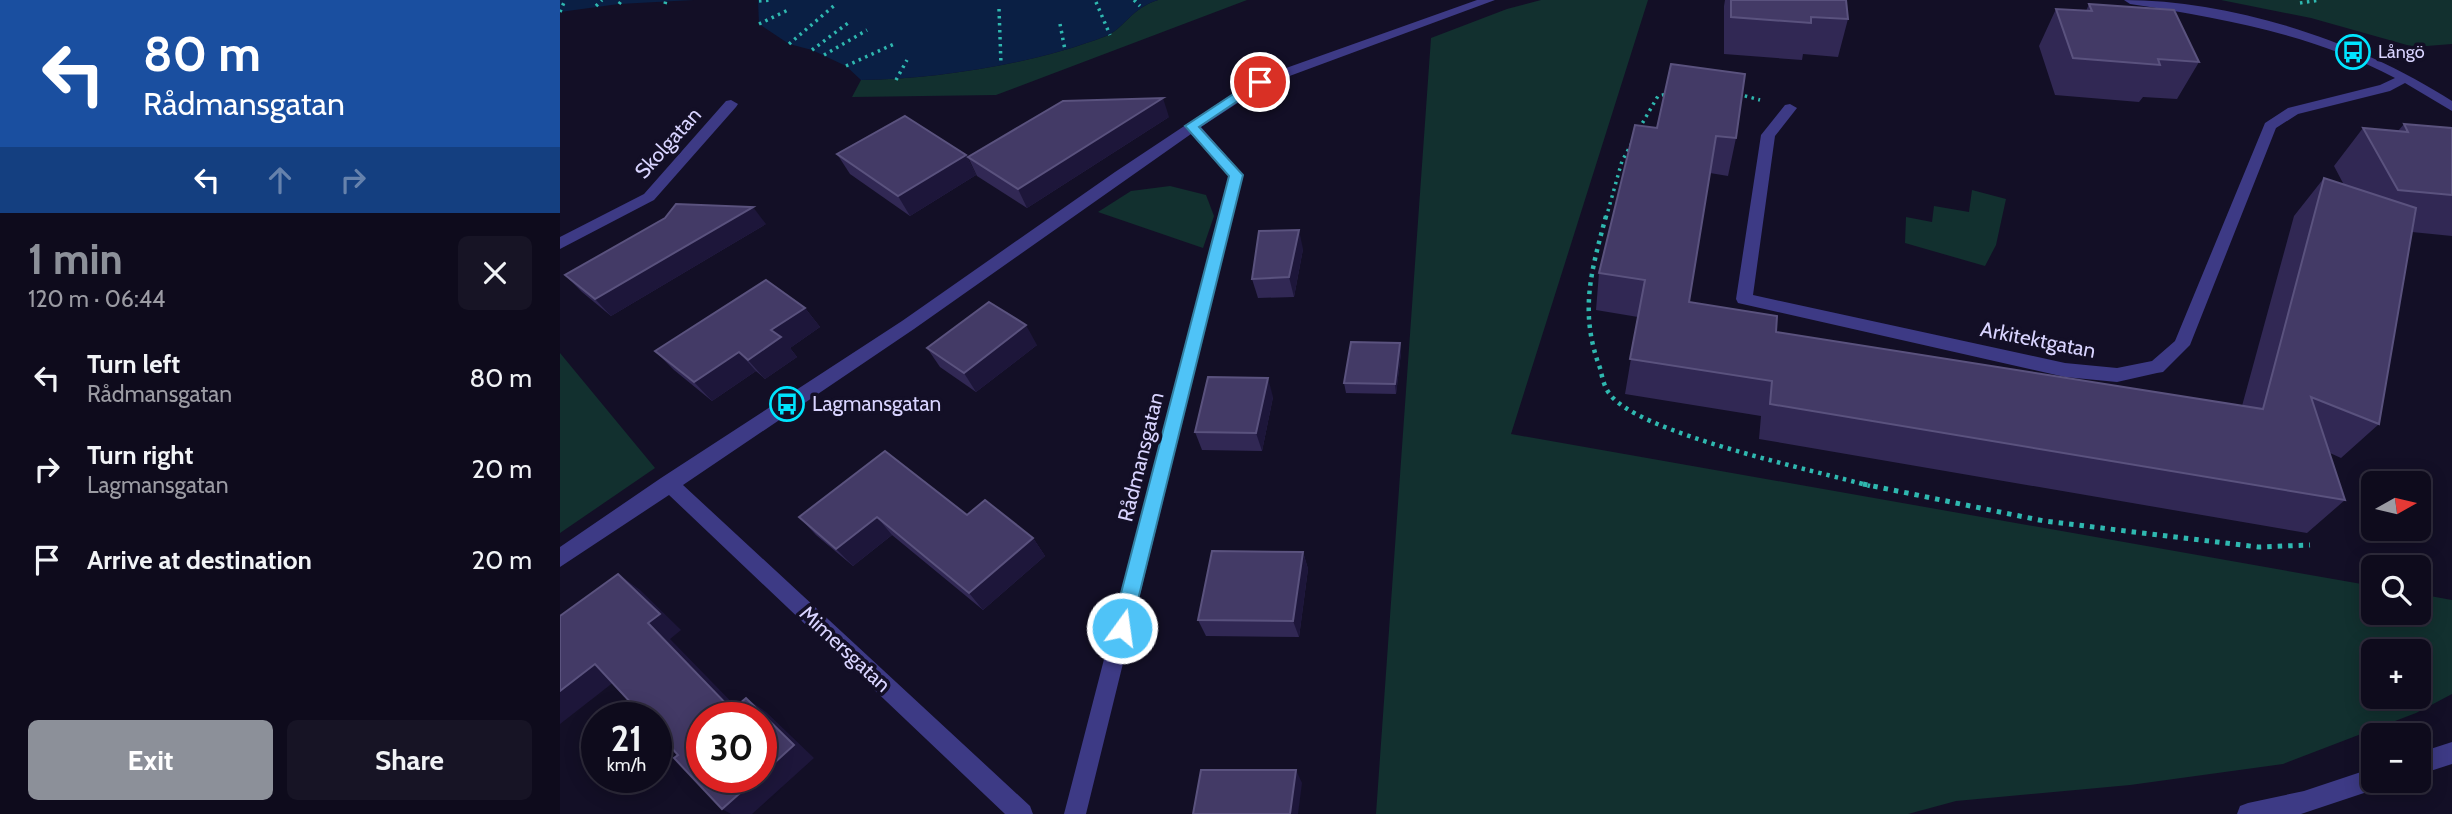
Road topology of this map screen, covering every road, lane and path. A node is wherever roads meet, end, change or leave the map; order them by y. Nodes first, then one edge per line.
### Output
1 (565, 0) edge
2 (602, 0) edge
3 (771, 0) edge
4 (1134, 0) edge
5 (1489, 0) edge
6 (2130, 0) edge
7 (759, 1) edge
8 (1096, 2) edge
9 (836, 4) dead end
10 (596, 6) dead end
11 (1140, 6) dead end
12 (790, 9) dead end
13 (999, 9) dead end
14 (560, 12) edge
15 (848, 23) dead end
16 (759, 24) dead end
17 (1060, 24) dead end
18 (867, 30) dead end
19 (1110, 35) dead end
20 (789, 44) dead end
21 (894, 44) dead end
22 (812, 50) dead end
23 (1065, 50) dead end
24 (824, 55) dead end
25 (907, 60) dead end
26 (1002, 64) dead end
27 (846, 66) dead end
28 (2404, 78) junction
29 (896, 80) dead end
30 (1675, 91) edge
31 (1727, 92) edge
32 (731, 104) dead end
33 (2452, 107) edge
34 (1790, 108) joint
35 (1192, 126) junction
36 (560, 244) edge
37 (668, 483) junction
38 (2311, 545) dead end
39 (560, 558) edge
40 (2452, 753) edge
41 (2431, 760) edge
42 (2361, 783) edge
43 (1022, 814) edge
44 (1075, 814) edge
45 (2248, 814) edge

1 - 14 path
2 - 10 path
3 - 7 path
4 - 11 path
5 - 35 street
6 - 28 street
8 - 19 path
9 - 20 path
12 - 16 path
13 - 26 path
15 - 22 path
17 - 23 path
18 - 24 path
21 - 27 path
25 - 29 path
28 - 33 street
28 - 34 street, Arkitektgatan
30 - 38 path
31 - 34 path
32 - 36 street, Skolgatan
35 - 37 street
35 - 44 street, Rådmansgatan
37 - 39 street
37 - 43 street, Mimersgatan
40 - 41 street
42 - 45 street

